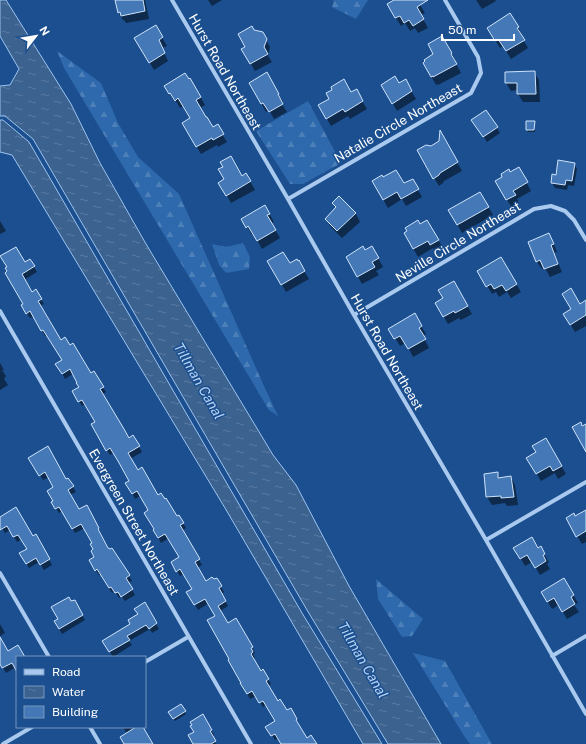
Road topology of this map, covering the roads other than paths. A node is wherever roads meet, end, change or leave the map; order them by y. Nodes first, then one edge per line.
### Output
1 (172, 0) edge
2 (445, 0) edge
3 (288, 199) junction
4 (586, 240) edge
5 (0, 311) edge
6 (354, 315) junction
7 (586, 482) edge
8 (486, 540) junction
9 (0, 573) edge
10 (188, 636) junction
11 (586, 636) edge
12 (48, 656) edge
13 (552, 656) junction
14 (146, 661) edge
15 (586, 714) edge
16 (30, 728) edge
17 (91, 728) edge
18 (3, 744) edge
19 (100, 744) edge
20 (251, 744) edge

1 - 3 street, Hurst Road Northeast
2 - 3 street, Natalie Circle Northeast
3 - 6 street, Hurst Road Northeast
4 - 6 street, Neville Circle Northeast
5 - 10 street, Evergreen Street Northeast
6 - 8 street, Hurst Road Northeast
7 - 8 street
8 - 13 street, Hurst Road Northeast
9 - 12 street
10 - 14 street
10 - 20 street, Evergreen Street Northeast
11 - 13 street
13 - 15 street, Hurst Road Northeast
16 - 18 street
17 - 19 street

